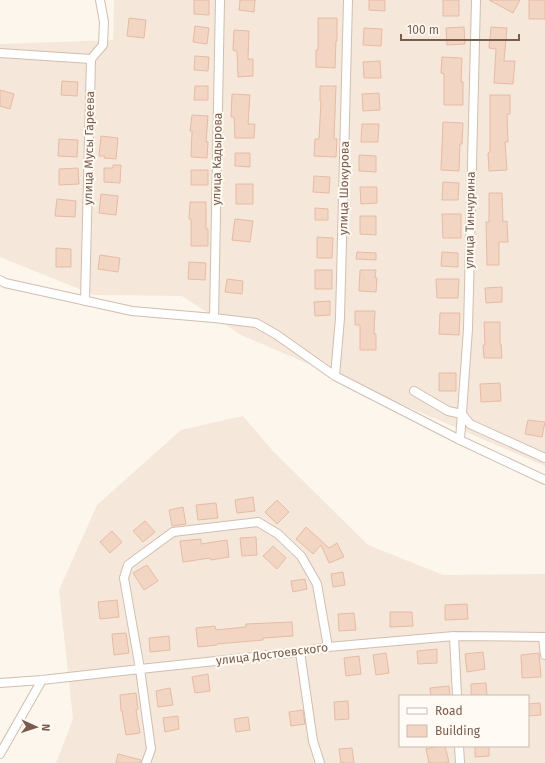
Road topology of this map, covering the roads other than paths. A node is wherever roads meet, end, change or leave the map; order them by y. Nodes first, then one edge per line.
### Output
1 (100, 0) edge
2 (220, 0) edge
3 (348, 0) edge
4 (476, 0) edge
5 (0, 53) edge
6 (91, 59) junction
7 (0, 280) edge
8 (85, 301) junction
9 (214, 318) junction
10 (335, 376) junction
11 (414, 391) dead end
12 (462, 414) junction
13 (460, 440) junction
14 (545, 458) edge
15 (545, 480) edge
16 (454, 636) junction
17 (544, 637) edge
18 (328, 646) junction
19 (300, 652) junction
20 (545, 655) edge
21 (140, 669) junction
22 (42, 680) junction
23 (0, 684) edge
24 (457, 695) edge
25 (459, 747) edge
26 (0, 754) edge
27 (146, 763) edge
28 (320, 763) edge
29 (460, 763) edge

1 - 6 street
2 - 9 street, улица Кадырова
3 - 10 street, улица Шокурова
4 - 12 street, улица Тинчурина
5 - 6 street
6 - 8 street, улица Мусы Гареева
7 - 8 street
8 - 9 street
9 - 10 street
10 - 13 street
11 - 12 street
12 - 13 street, улица Тинчурина
12 - 14 street
13 - 15 street
16 - 17 street, улица Достоевского
16 - 18 street, улица Достоевского
16 - 24 street
17 - 20 street
18 - 19 street, улица Достоевского
18 - 21 street
19 - 21 street, улица Достоевского
19 - 28 street
21 - 22 street, улица Достоевского
21 - 27 street
22 - 23 street, улица Достоевского
22 - 26 street
25 - 29 street

